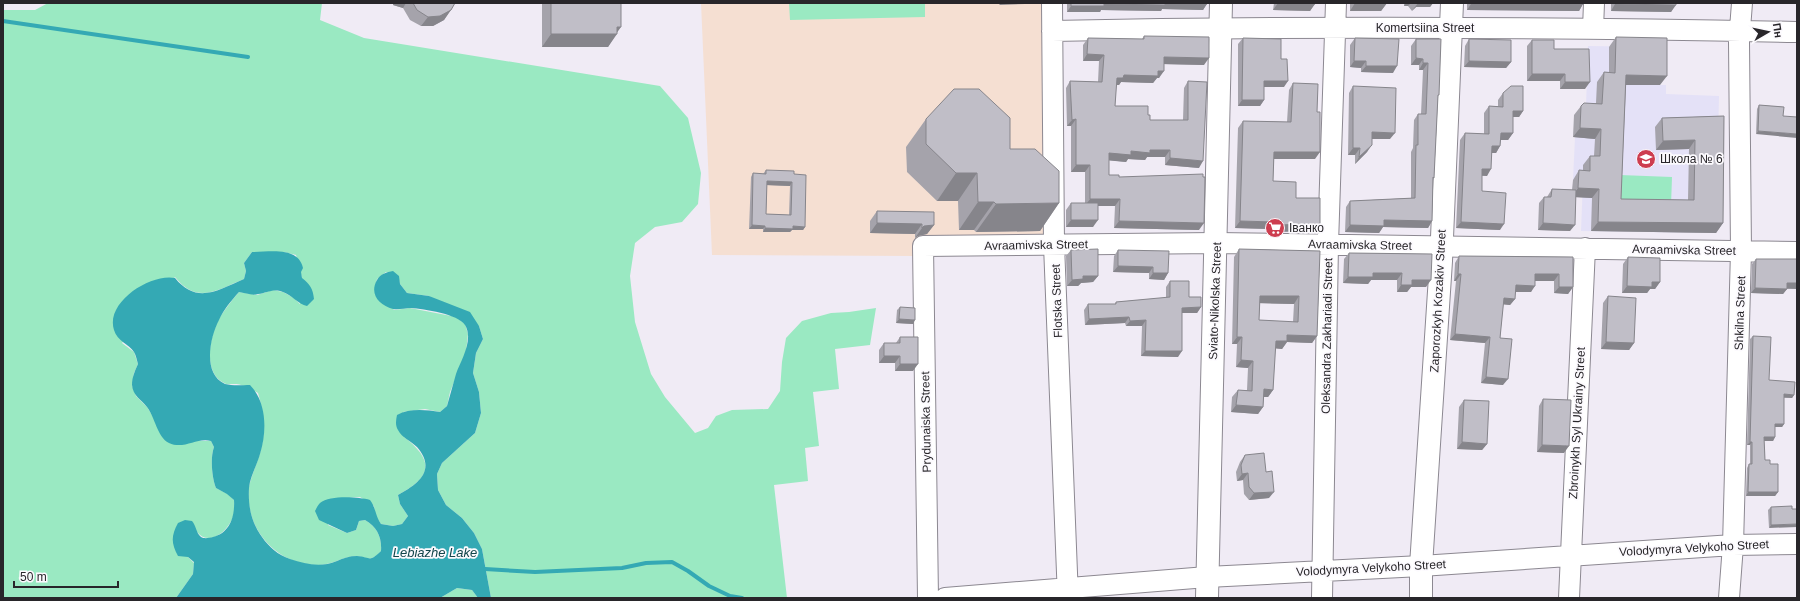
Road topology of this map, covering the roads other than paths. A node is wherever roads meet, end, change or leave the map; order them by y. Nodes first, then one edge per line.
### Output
1 (1052, 3) edge
2 (1221, 3) edge
3 (1336, 3) edge
4 (1452, 3) edge
5 (1594, 3) edge
6 (1742, 3) edge
7 (1221, 28) junction
8 (1335, 28) junction
9 (1451, 28) junction
10 (1593, 28) junction
11 (1052, 31) junction
12 (1740, 31) junction
13 (1797, 32) edge
14 (1216, 243) junction
15 (1328, 244) junction
16 (1054, 245) junction
17 (923, 246) joint
18 (1442, 246) junction
19 (1585, 248) junction
20 (1741, 251) junction
21 (1797, 252) edge
22 (1797, 544) edge
23 (1734, 545) junction
24 (1570, 555) junction
25 (1414, 566) junction
26 (1322, 571) junction
27 (1208, 577) junction
28 (1068, 593) edge
29 (928, 598) edge
30 (945, 598) edge
31 (1207, 598) edge
32 (1322, 598) edge
33 (1421, 598) edge
34 (1569, 598) edge
35 (1729, 598) edge

1 - 11 street, Flotska Street
2 - 7 main road, Sviato-Nikolska Street
3 - 8 street, Oleksandra Zakhariadi Street
4 - 9 main road, Zaporozkyh Kozakiv Street
5 - 10 street
6 - 12 street, Shkilna Street
7 - 8 street, Komertsiina Street
7 - 11 street, Komertsiina Street
7 - 14 main road, Sviato-Nikolska Street
8 - 9 street, Komertsiina Street
8 - 15 street, Oleksandra Zakhariadi Street
9 - 10 street, Komertsiina Street
9 - 18 main road, Zaporozkyh Kozakiv Street
10 - 12 street, Komertsiina Street
11 - 16 street, Flotska Street
12 - 13 street, Komertsiina Street
12 - 20 street, Shkilna Street
14 - 15 street, Avraamivska Street
14 - 16 street, Avraamivska Street
14 - 27 main road, Sviato-Nikolska Street
15 - 18 street, Avraamivska Street
15 - 26 street, Oleksandra Zakhariadi Street
16 - 17 street, Avraamivska Street
16 - 28 street, Flotska Street
17 - 29 street, Prydunaiska Street
18 - 19 street, Avraamivska Street
18 - 25 main road, Zaporozkyh Kozakiv Street
19 - 20 street, Avraamivska Street
19 - 24 street, Zbroinykh Syl Ukrainy Street
20 - 21 street, Avraamivska Street
20 - 23 street, Shkilna Street
22 - 23 street, Volodymyra Velykoho Street
23 - 24 street, Volodymyra Velykoho Street
23 - 35 street, Shkilna Street
24 - 25 street, Volodymyra Velykoho Street
24 - 34 street, Zbroinykh Syl Ukrainy Street
25 - 26 street, Volodymyra Velykoho Street
25 - 33 main road, Zaporozkyh Kozakiv Street
26 - 27 street, Volodymyra Velykoho Street
26 - 32 street, Oleksandra Zakhariadi Street
27 - 28 street, Volodymyra Velykoho Street
27 - 31 main road, Sviato-Nikolska Street
28 - 30 street, Volodymyra Velykoho Street

